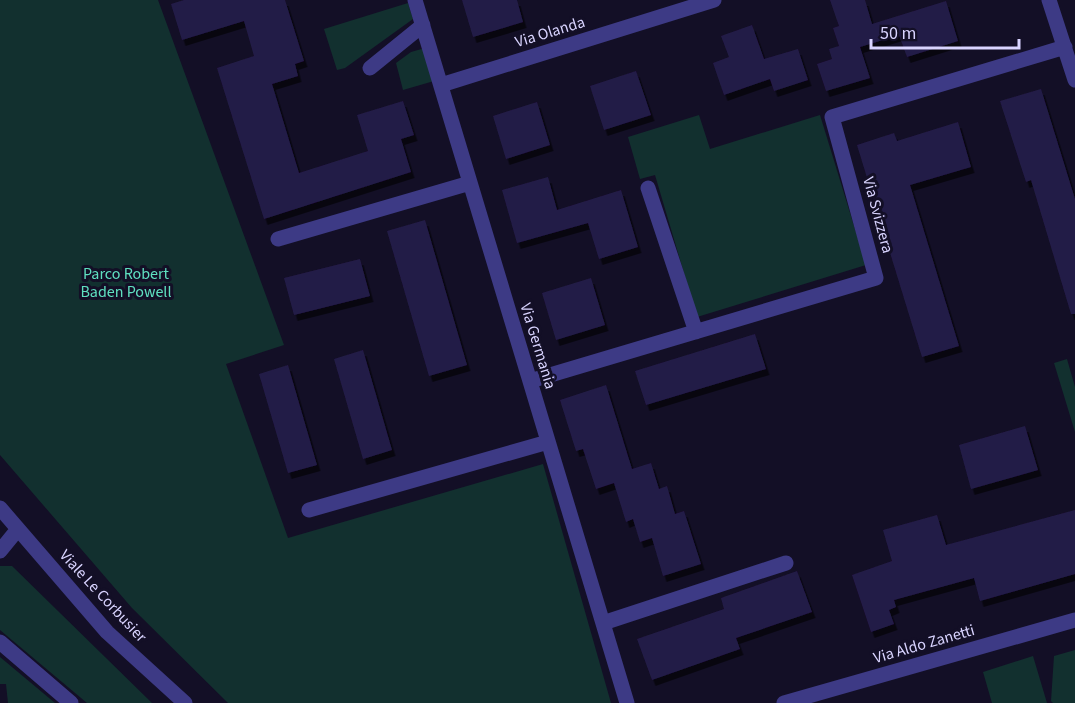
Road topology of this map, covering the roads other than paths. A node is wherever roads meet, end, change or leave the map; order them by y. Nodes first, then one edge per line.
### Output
1 (415, 0) edge
2 (714, 0) edge
3 (1049, 0) edge
4 (668, 7) edge
5 (423, 25) junction
6 (1065, 47) junction
7 (370, 68) dead end
8 (1075, 80) edge
9 (441, 85) junction
10 (470, 183) junction
11 (648, 188) dead end
12 (278, 239) dead end
13 (696, 332) junction
14 (530, 381) junction
15 (548, 442) junction
16 (0, 508) edge
17 (309, 510) dead end
18 (18, 529) junction
19 (0, 551) edge
20 (786, 563) dead end
21 (1075, 620) edge
22 (603, 623) junction
23 (0, 642) edge
24 (71, 703) edge
25 (185, 703) edge
26 (627, 703) edge
27 (784, 703) edge

1 - 5 street, Via Germania
2 - 4 street, Via Olanda
3 - 6 street
4 - 9 street, Via Olanda
5 - 7 street
5 - 9 street, Via Germania
6 - 8 street
6 - 13 street, Via Svizzera
9 - 10 street, Via Germania
10 - 12 street
10 - 14 street, Via Germania
11 - 13 street
13 - 14 street, Via Svizzera
14 - 15 street, Via Germania
15 - 17 street
15 - 22 street, Via Germania
16 - 18 street, Viale Le Corbusier
18 - 19 street
18 - 25 street, Viale Le Corbusier
20 - 22 street
21 - 27 street, Via Aldo Zanetti
22 - 26 street, Via Germania
23 - 24 street

